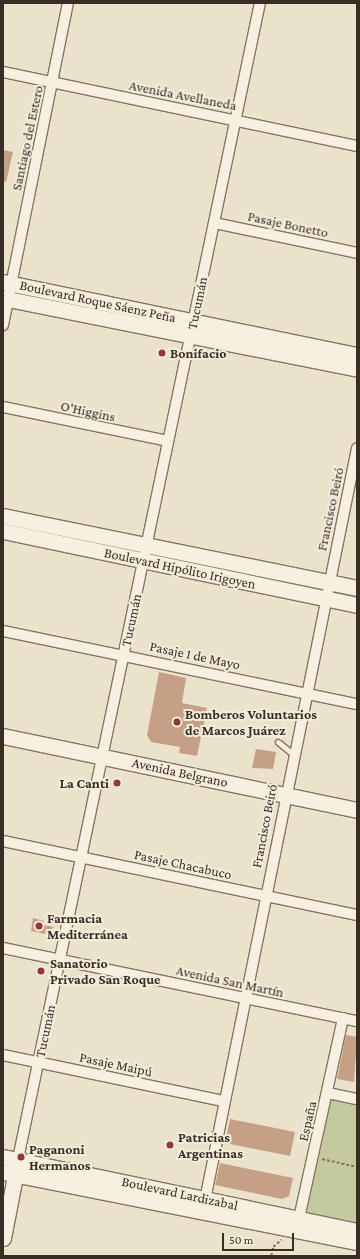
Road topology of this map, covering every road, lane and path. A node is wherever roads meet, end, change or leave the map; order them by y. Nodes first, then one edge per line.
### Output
1 (68, 3) edge
2 (260, 3) edge
3 (3, 72) edge
4 (52, 83) junction
5 (236, 120) junction
6 (357, 146) edge
7 (214, 223) junction
8 (357, 253) edge
9 (7, 283) edge
10 (6, 298) edge
11 (194, 321) junction
12 (3, 325) edge
13 (190, 336) junction
14 (357, 355) edge
15 (357, 368) edge
16 (3, 407) edge
17 (168, 441) junction
18 (357, 448) edge
19 (353, 490) edge
20 (3, 516) edge
21 (3, 531) edge
22 (145, 553) junction
23 (330, 583) junction
24 (357, 588) edge
25 (327, 598) junction
26 (357, 604) edge
27 (3, 631) edge
28 (124, 655) junction
29 (305, 693) junction
30 (357, 704) edge
31 (3, 736) edge
32 (278, 742) dead end
33 (293, 754) junction
34 (103, 755) junction
35 (285, 794) junction
36 (357, 810) edge
37 (3, 841) edge
38 (81, 857) junction
39 (265, 895) junction
40 (357, 915) edge
41 (3, 948) edge
42 (60, 960) junction
43 (245, 998) junction
44 (343, 1018) junction
45 (357, 1021) edge
46 (3, 1055) edge
47 (39, 1062) junction
48 (328, 1093) junction
49 (357, 1099) edge
50 (223, 1101) junction
51 (3, 1157) edge
52 (313, 1157) junction
53 (18, 1160) junction
54 (357, 1167) edge
55 (9, 1174) edge
56 (204, 1205) junction
57 (298, 1223) junction
58 (357, 1231) edge
59 (3, 1238) edge
60 (357, 1242) edge
61 (273, 1247) dead end
62 (271, 1256) edge

1 - 4 street, Santiago del Estero
2 - 5 street, Tucumán
3 - 4 street, Avenida Avellaneda
4 - 5 street, Avenida Avellaneda
4 - 9 street, Santiago del Estero
5 - 6 street, Avenida Avellaneda
5 - 7 street, Tucumán
7 - 8 street, Pasaje Bonetto
7 - 11 street, Tucumán
9 - 10 street, Santiago del Estero
9 - 11 street, Boulevard Roque Sáenz Peña
10 - 12 street, Santiago del Estero
10 - 13 street, Boulevard Roque Sáenz Peña
11 - 13 street, Tucumán
11 - 14 street, Boulevard Roque Sáenz Peña
13 - 15 street, Boulevard Roque Sáenz Peña
13 - 17 street, Tucumán
16 - 17 street, O'Higgins
17 - 22 street, Tucumán
18 - 19 street, Francisco Beiró
19 - 23 street, Francisco Beiró
20 - 22 street, Boulevard Hipólito Irigoyen
21 - 22 street, Boulevard Hipólito Irigoyen
22 - 23 street, Boulevard Hipólito Irigoyen
22 - 25 street, Boulevard Hipólito Irigoyen
22 - 28 street, Tucumán
23 - 24 street, Boulevard Hipólito Irigoyen
23 - 25 street, Francisco Beiró
25 - 26 street, Boulevard Hipólito Irigoyen
25 - 29 street, Francisco Beiró
27 - 28 street, Pasaje 1 de Mayo
28 - 29 street, Pasaje 1 de Mayo
28 - 34 street, Tucumán
29 - 30 street, Pasaje 1 de Mayo
29 - 33 street, Francisco Beiró
31 - 34 street, Avenida Belgrano
32 - 33 lane
33 - 35 street, Francisco Beiró
34 - 35 street, Avenida Belgrano
34 - 38 street, Tucumán
35 - 36 street, Avenida Belgrano
35 - 39 street, Francisco Beiró
37 - 38 street, Pasaje Chacabuco
38 - 39 street, Pasaje Chacabuco
38 - 42 street, Tucumán
39 - 40 street, Pasaje Chacabuco
39 - 43 street, Francisco Beiró
41 - 42 street, Avenida San Martín
42 - 43 street, Avenida San Martín
42 - 47 street, Tucumán
43 - 44 street, Avenida San Martín
43 - 50 street, Francisco Beiró
44 - 45 street, Avenida San Martín
44 - 48 street, España
46 - 47 street, Pasaje Maipú
47 - 50 street, Pasaje Maipú
47 - 53 street, Tucumán
48 - 49 street
48 - 52 street, España
50 - 56 street, Francisco Beiró
51 - 53 street, Boulevard Lardizabal
52 - 54 path
52 - 57 street, España
53 - 55 street, Tucumán
53 - 56 street, Boulevard Lardizabal
55 - 56 street, Boulevard Lardizabal
55 - 59 street, Tucumán
56 - 57 street, Boulevard Lardizabal
57 - 58 street, Boulevard Lardizabal
57 - 60 street, Boulevard Lardizabal
61 - 62 path

